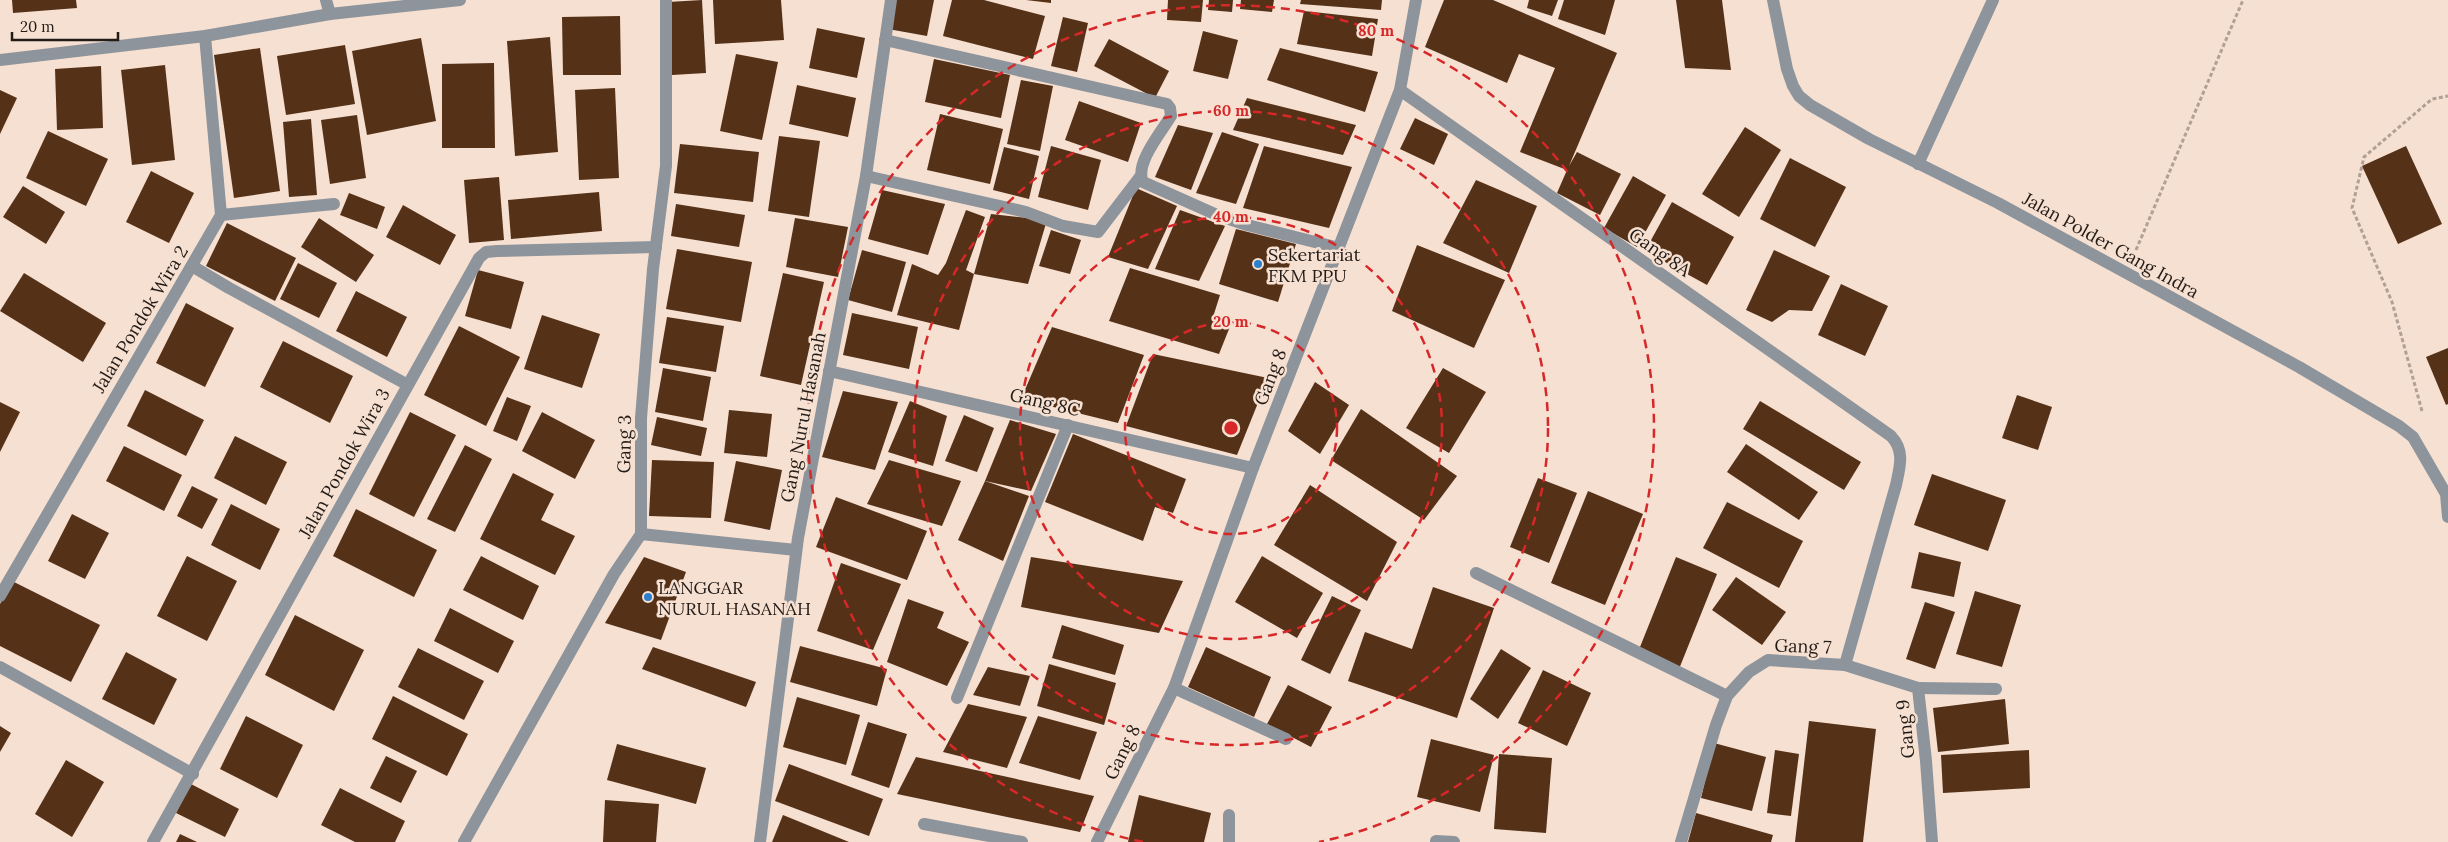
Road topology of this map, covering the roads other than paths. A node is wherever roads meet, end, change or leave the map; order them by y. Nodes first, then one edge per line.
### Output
1 (326, 0) edge
2 (460, 0) edge
3 (666, 0) edge
4 (891, 0) edge
5 (1416, 0) edge
6 (1773, 0) edge
7 (1993, 0) edge
8 (330, 14) junction
9 (206, 36) junction
10 (885, 40) junction
11 (0, 60) edge
12 (1400, 90) junction
13 (1918, 164) junction
14 (866, 176) junction
15 (1140, 177) junction
16 (334, 204) dead end
17 (221, 215) junction
18 (656, 247) junction
19 (1339, 248) junction
20 (192, 266) junction
21 (829, 371) junction
22 (408, 385) junction
23 (1068, 425) junction
24 (1899, 444) joint
25 (1253, 468) junction
26 (2447, 494) edge
27 (2448, 518) edge
28 (641, 534) junction
29 (796, 550) junction
30 (1476, 573) dead end
31 (0, 596) edge
32 (1845, 665) junction
33 (0, 667) edge
34 (1174, 688) junction
35 (1918, 688) junction
36 (1996, 689) dead end
37 (1727, 696) junction
38 (957, 698) dead end
39 (1286, 740) dead end
40 (193, 774) junction
41 (1229, 815) dead end
42 (924, 824) dead end
43 (1436, 841) edge
44 (153, 842) edge
45 (464, 842) edge
46 (760, 842) edge
47 (1022, 842) edge
48 (1097, 842) edge
49 (1229, 842) edge
50 (1454, 842) edge
51 (1681, 842) edge
52 (1932, 842) edge

1 - 8 street
2 - 8 street
3 - 18 street, Gang 3
4 - 10 street, Gang Nurul Hasanah
5 - 12 street, Gang 8
6 - 13 street, Jalan Polder Gang Indra
7 - 13 street
8 - 9 street
9 - 11 street
9 - 17 street
10 - 14 street, Gang Nurul Hasanah
10 - 15 street
12 - 19 street, Gang 8
12 - 24 street, Gang 8A
13 - 26 street, Jalan Polder Gang Indra
14 - 15 street
14 - 21 street, Gang Nurul Hasanah
15 - 19 street
16 - 17 street
17 - 20 street, Jalan Pondok Wira 2
18 - 22 street, Jalan Pondok Wira 3
18 - 28 street, Gang 3
19 - 25 street, Gang 8
20 - 22 street
20 - 31 street, Jalan Pondok Wira 2
21 - 23 street, Gang 8C
21 - 29 street, Gang Nurul Hasanah
22 - 40 street, Jalan Pondok Wira 3
23 - 25 street, Gang 8C
23 - 38 street
24 - 32 street, Gang 7
25 - 34 street, Gang 8
26 - 27 street, Jalan Polder Gang Indra
28 - 29 street
28 - 45 street
29 - 46 street, Gang Nurul Hasanah
30 - 37 street
32 - 35 street, Gang 9
32 - 37 street, Gang 7
33 - 40 street
34 - 39 street
34 - 48 street, Gang 8
35 - 36 street
35 - 52 street, Gang 9
37 - 51 street, Gang 7
40 - 44 street, Jalan Pondok Wira 3
41 - 49 street
42 - 47 street
43 - 50 street

